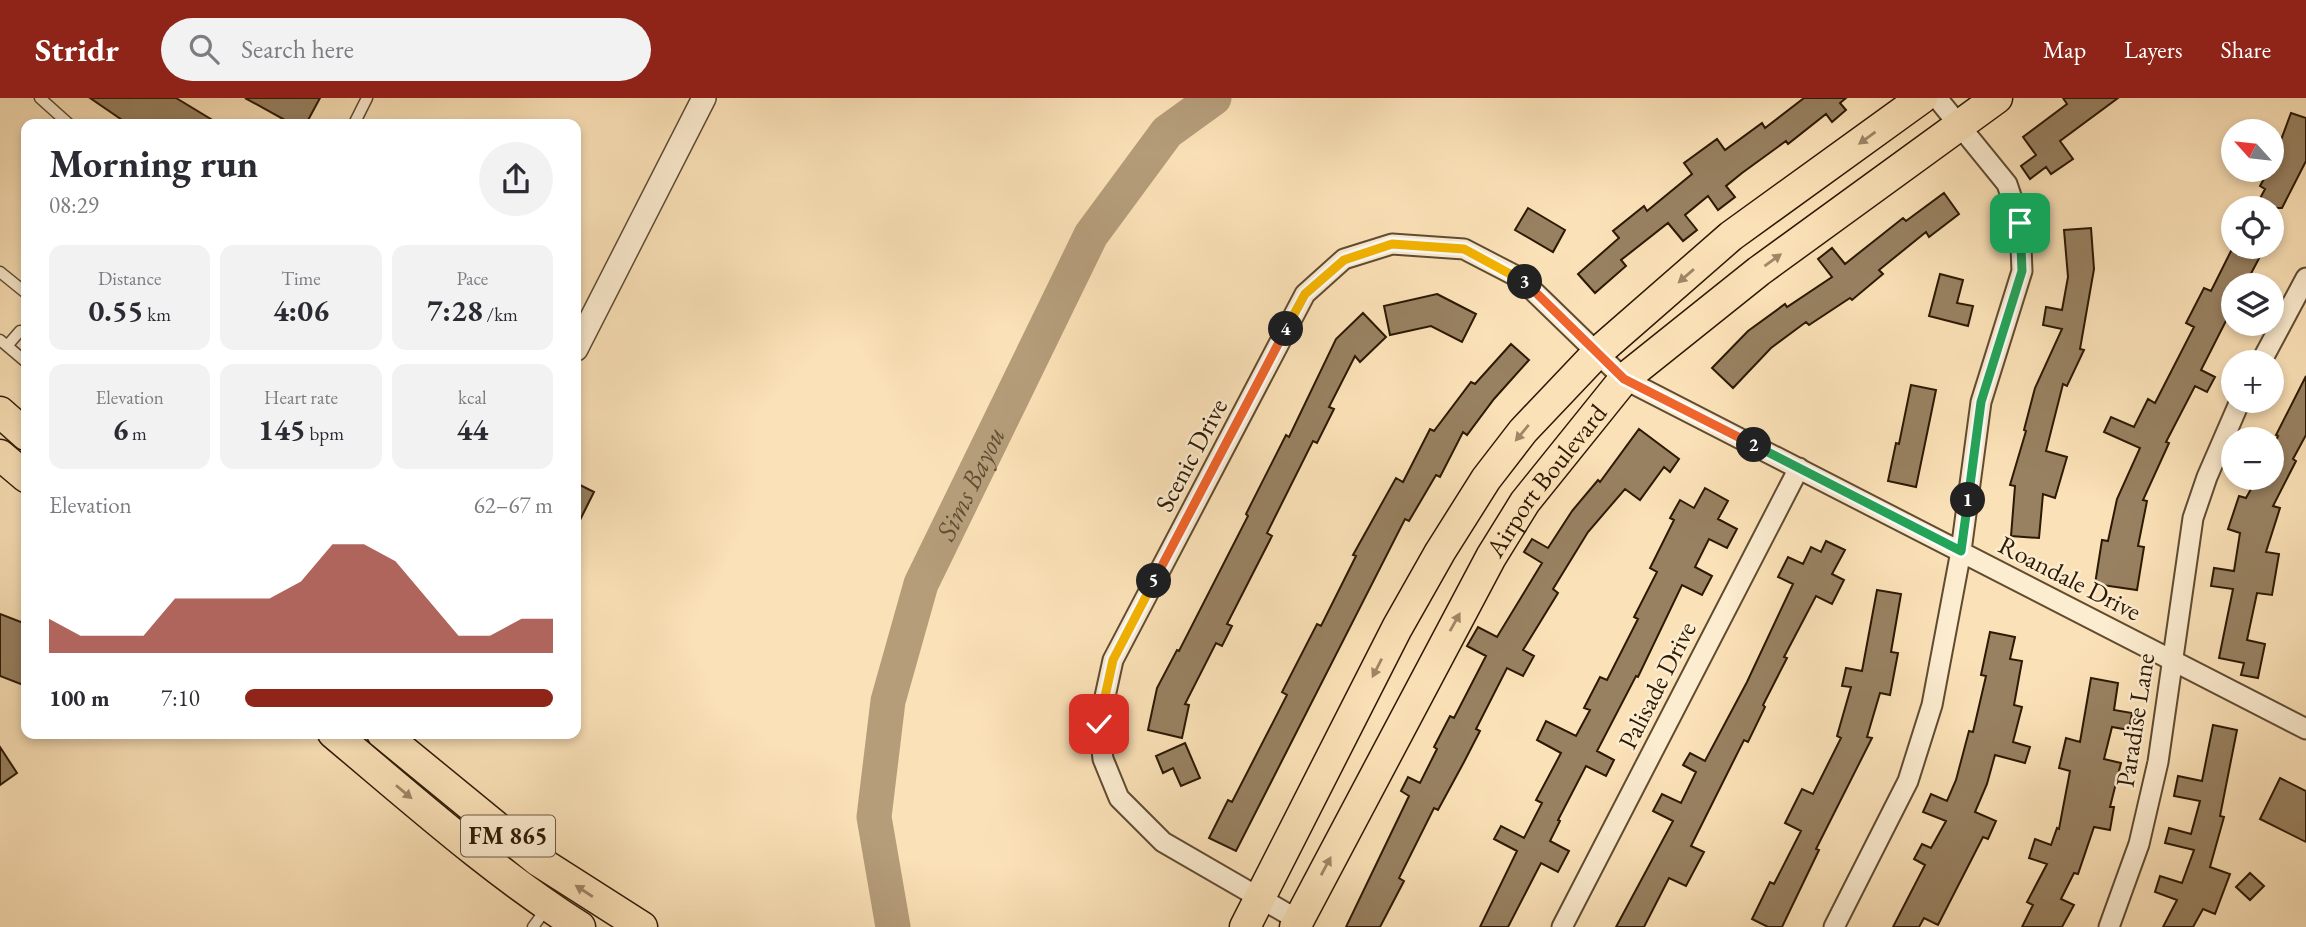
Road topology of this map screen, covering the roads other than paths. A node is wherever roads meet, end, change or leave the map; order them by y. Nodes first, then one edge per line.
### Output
1 (40, 98) edge
2 (367, 98) edge
3 (704, 98) edge
4 (1922, 98) edge
5 (1937, 98) edge
6 (1997, 98) edge
7 (63, 119) edge
8 (356, 119) edge
9 (1958, 126) junction
10 (1, 274) edge
11 (2306, 278) edge
12 (21, 289) edge
13 (21, 292) edge
14 (12, 299) dead end
15 (20, 331) dead end
16 (581, 339) edge
17 (3, 343) edge
18 (2267, 350) edge
19 (1597, 353) junction
20 (21, 358) edge
21 (1624, 379) junction
22 (0, 412) edge
23 (2235, 413) edge
24 (21, 431) edge
25 (0, 435) edge
26 (21, 453) edge
27 (0, 456) edge
28 (1799, 468) junction
29 (21, 473) edge
30 (1961, 551) junction
31 (1397, 628) junction
32 (1439, 651) junction
33 (2171, 660) junction
34 (2306, 729) edge
35 (350, 739) edge
36 (389, 739) edge
37 (370, 746) edge
38 (1260, 898) junction
39 (540, 916) edge
40 (1296, 924) edge
41 (580, 927) edge
42 (642, 927) edge
43 (1245, 927) edge
44 (1562, 927) edge
45 (1834, 927) edge
46 (2109, 927) edge

1 - 7 lane
2 - 8 lane
3 - 16 street
4 -> 19 main road, Airport Boulevard
5 - 9 street
6 - 9 main road, Airport Boulevard
21 -> 9 main road, Airport Boulevard
9 - 30 street
10 - 12 lane
11 - 18 street
13 - 14 lane
15 - 17 lane
17 - 20 lane
19 - 21 street, Scenic Drive
19 -> 31 main road, Airport Boulevard
19 - 38 street, Scenic Drive
21 - 28 street, Roandale Drive
32 -> 21 main road, Airport Boulevard
22 - 24 main road
23 - 33 street, Paradise Lane
25 - 26 main road
27 - 29 main road
28 - 30 street, Roandale Drive
28 - 44 street, Palisade Drive
30 - 33 street, Roandale Drive
30 - 45 street
31 - 32 main road
31 -> 38 main road, Airport Boulevard
40 -> 32 main road, Airport Boulevard
33 - 34 street, Roandale Drive
33 - 46 street, Paradise Lane
35 - 37 main road, FM 865
42 -> 36 main road, FM 865
37 -> 39 main road, FM 865
38 - 40 street, Scenic Drive
38 - 43 main road, Airport Boulevard
39 - 41 main road, FM 865

